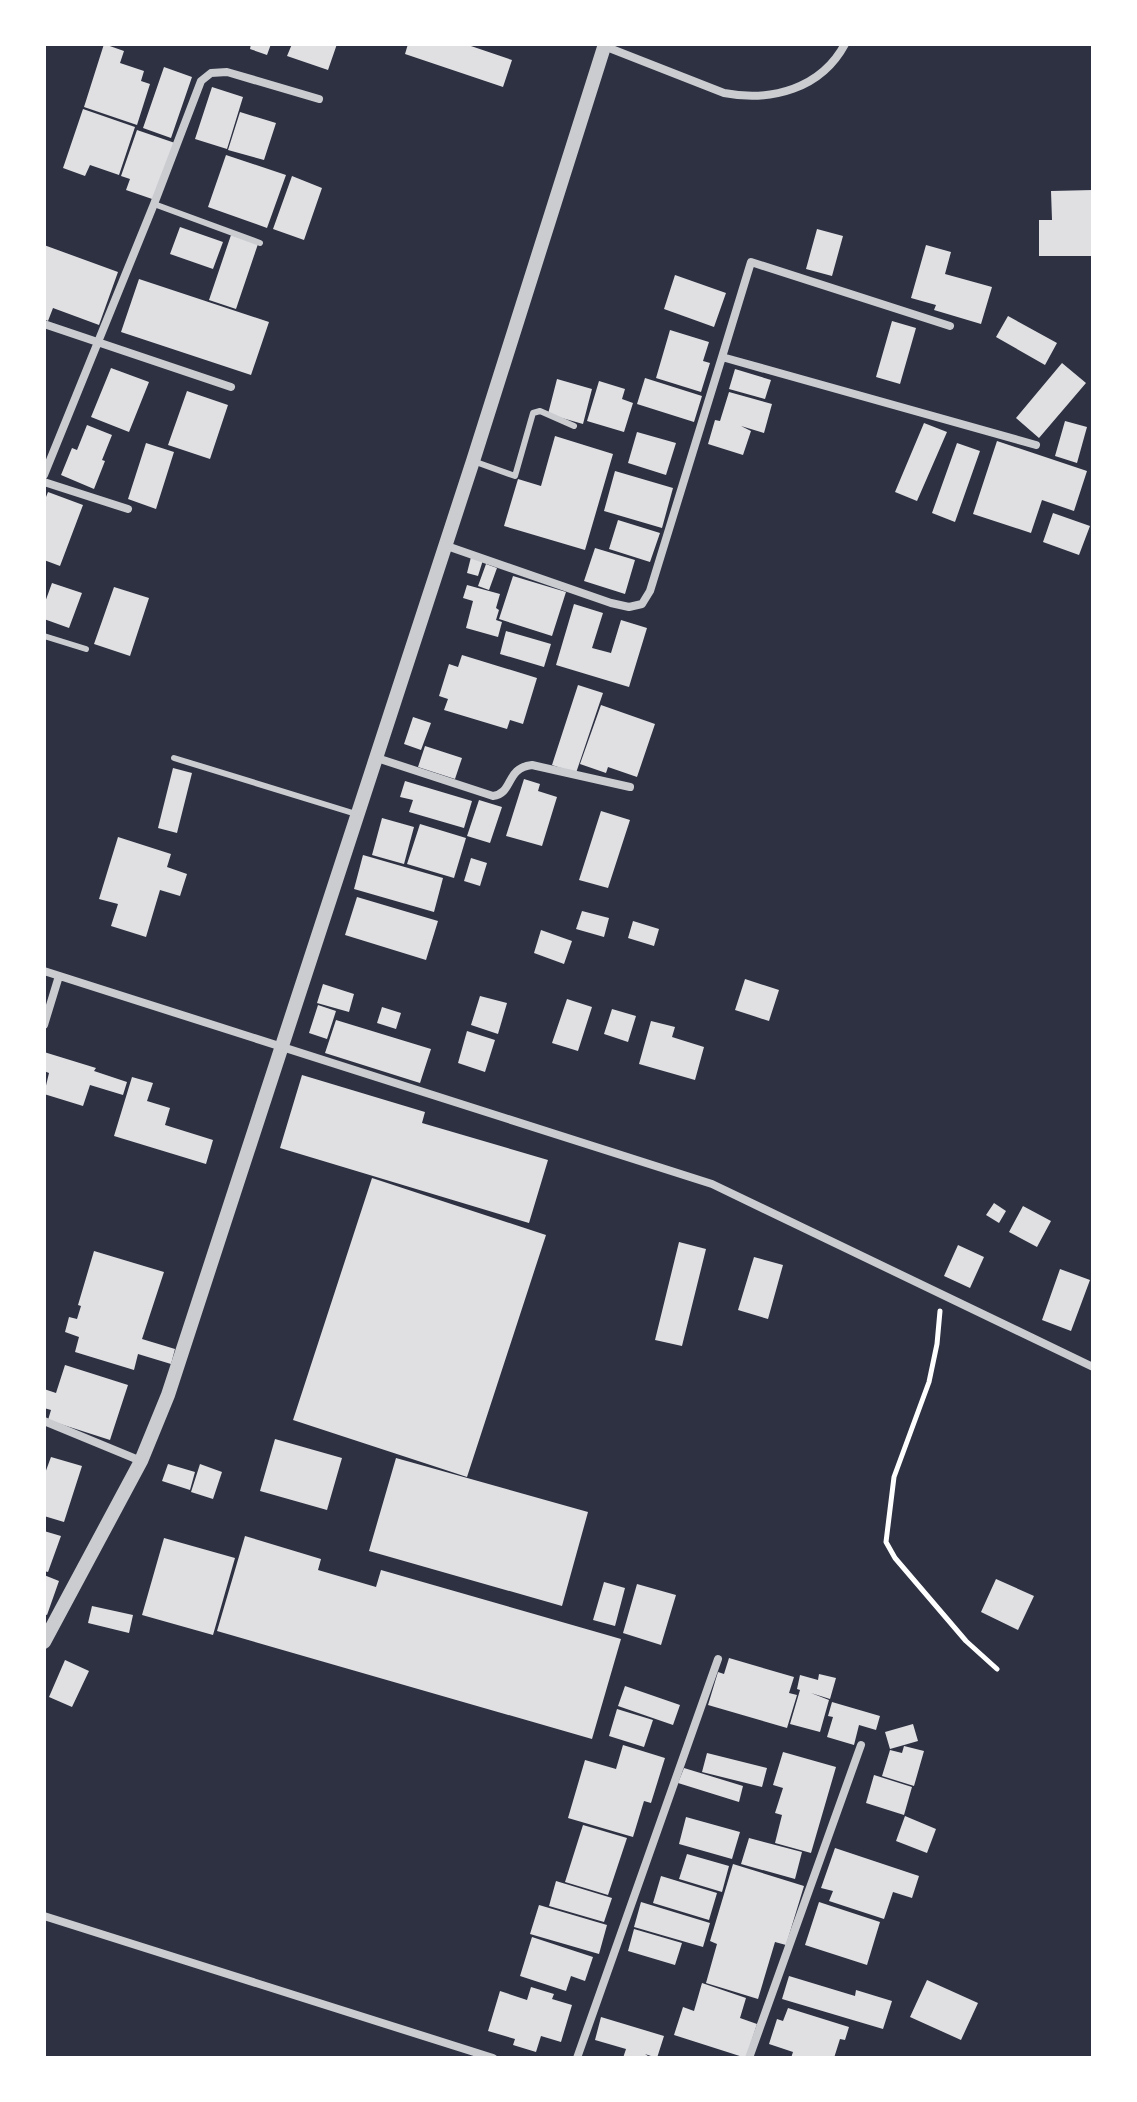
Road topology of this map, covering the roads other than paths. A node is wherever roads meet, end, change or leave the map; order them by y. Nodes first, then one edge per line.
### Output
1 (845, 44) edge
2 (604, 45) edge
3 (319, 99) dead end
4 (154, 204) junction
5 (260, 243) dead end
6 (44, 324) edge
7 (950, 326) dead end
8 (99, 343) junction
9 (722, 357) junction
10 (231, 387) dead end
11 (574, 426) dead end
12 (1036, 445) dead end
13 (473, 461) junction
14 (44, 475) edge
15 (44, 482) edge
16 (128, 509) dead end
17 (444, 545) junction
18 (44, 636) edge
19 (86, 649) dead end
20 (174, 758) dead end
21 (377, 758) junction
22 (630, 787) dead end
23 (356, 814) junction
24 (44, 971) edge
25 (59, 976) junction
26 (44, 1025) edge
27 (280, 1047) junction
28 (1093, 1367) edge
29 (44, 1421) edge
30 (141, 1461) junction
31 (44, 1642) edge
32 (718, 1659) dead end
33 (861, 1745) dead end
34 (44, 1916) edge
35 (493, 2058) edge
36 (577, 2058) edge
37 (749, 2058) edge

1 - 2 street
2 - 13 street
3 - 4 street
4 - 5 lane
4 - 8 street
6 - 8 street
7 - 9 street
8 - 10 street
8 - 14 street
9 - 12 street
9 - 17 street
11 - 13 lane
13 - 17 street
15 - 16 street
17 - 21 street
18 - 19 lane
20 - 23 lane
21 - 22 street
21 - 23 street
23 - 27 street
24 - 25 street
25 - 26 street
25 - 27 street
27 - 28 street
27 - 30 street
29 - 30 street
30 - 31 street
32 - 36 street
33 - 37 street
34 - 35 street

